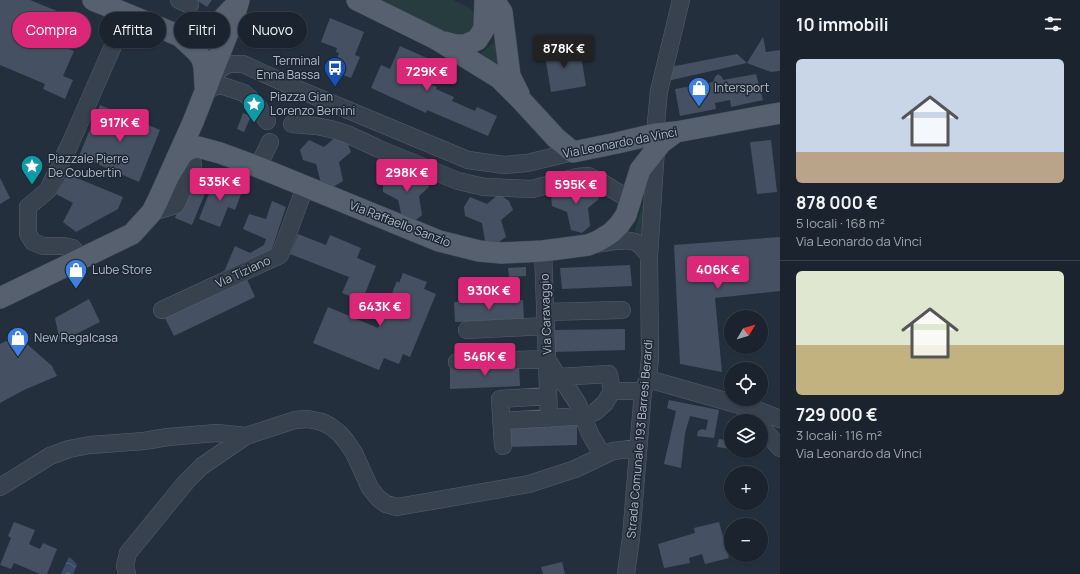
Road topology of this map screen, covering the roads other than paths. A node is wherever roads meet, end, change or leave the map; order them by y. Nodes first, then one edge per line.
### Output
1 (93, 0) edge
2 (357, 0) edge
3 (484, 0) edge
4 (494, 0) edge
5 (681, 0) edge
6 (238, 2) edge
7 (122, 12) edge
8 (229, 12) edge
9 (436, 39) junction
10 (112, 48) edge
11 (193, 48) edge
12 (205, 91) junction
13 (521, 100) junction
14 (780, 115) edge
15 (267, 121) dead end
16 (193, 122) junction
17 (292, 124) dead end
18 (270, 142) dead end
19 (656, 142) junction
20 (617, 143) junction
21 (189, 149) junction
22 (573, 152) junction
23 (220, 154) junction
24 (640, 170) junction
25 (170, 174) junction
26 (254, 174) junction
27 (305, 187) junction
28 (653, 192) junction
29 (630, 200) junction
30 (152, 212) junction
31 (588, 245) junction
32 (543, 251) junction
33 (649, 256) junction
34 (80, 259) junction
35 (0, 298) edge
36 (162, 310) dead end
37 (622, 310) dead end
38 (546, 319) junction
39 (467, 330) dead end
40 (547, 359) junction
41 (457, 362) dead end
42 (558, 377) junction
43 (646, 385) junction
44 (612, 391) junction
45 (548, 396) junction
46 (745, 414) edge
47 (584, 416) junction
48 (549, 418) junction
49 (768, 418) edge
50 (780, 419) edge
51 (502, 421) junction
52 (768, 434) edge
53 (246, 436) junction
54 (503, 446) dead end
55 (638, 448) junction
56 (780, 448) edge
57 (603, 456) junction
58 (0, 486) edge
59 (127, 574) edge
60 (626, 574) edge

1 - 7 main road
2 - 9 main road
3 - 9 main road
4 - 13 main road
5 - 19 street, Strada Comunale 193 Barresi Berardi
6 - 8 main road
6 - 12 main road
9 - 13 main road
10 - 34 street
11 - 12 main road
12 - 15 street
12 - 16 main road
12 - 22 street, Via Leonardo da Vinci
13 - 22 main road
14 - 19 main road, Via Leonardo da Vinci
16 - 23 main road
16 - 25 main road
17 - 29 street
18 - 26 street
19 - 20 main road, Via Leonardo da Vinci
19 - 24 main road, Via Raffaello Sanzio
19 - 28 street, Strada Comunale 193 Barresi Berardi
20 - 22 main road, Via Leonardo da Vinci
20 - 24 main road
21 - 23 main road
21 - 25 main road
21 - 30 street
23 - 26 main road, Via Raffaello Sanzio
24 - 28 street
24 - 29 main road, Via Raffaello Sanzio
25 - 30 main road
26 - 27 main road, Via Raffaello Sanzio
27 - 32 main road, Via Raffaello Sanzio
27 - 36 street, Via Tiziano
28 - 33 street, Strada Comunale 193 Barresi Berardi
29 - 31 main road, Via Raffaello Sanzio
30 - 34 main road
31 - 32 main road, Via Raffaello Sanzio
31 - 33 street
32 - 38 street, Via Caravaggio
33 - 43 street, Strada Comunale 193 Barresi Berardi
34 - 35 main road
37 - 38 street
38 - 39 street
38 - 40 street, Via Caravaggio
40 - 41 street
40 - 42 street, Via Caravaggio
40 - 45 street
42 - 44 street
42 - 47 street, Via Caravaggio
43 - 44 street
43 - 46 street
43 - 55 street, Strada Comunale 193 Barresi Berardi
44 - 47 street
45 - 48 street
45 - 51 street
47 - 48 street
47 - 57 street, Via Caravaggio
48 - 51 street
49 - 50 street
51 - 54 street
52 - 56 street
53 - 57 street
53 - 58 street
53 - 59 street
55 - 57 street
55 - 60 street, Strada Comunale 193 Barresi Berardi

